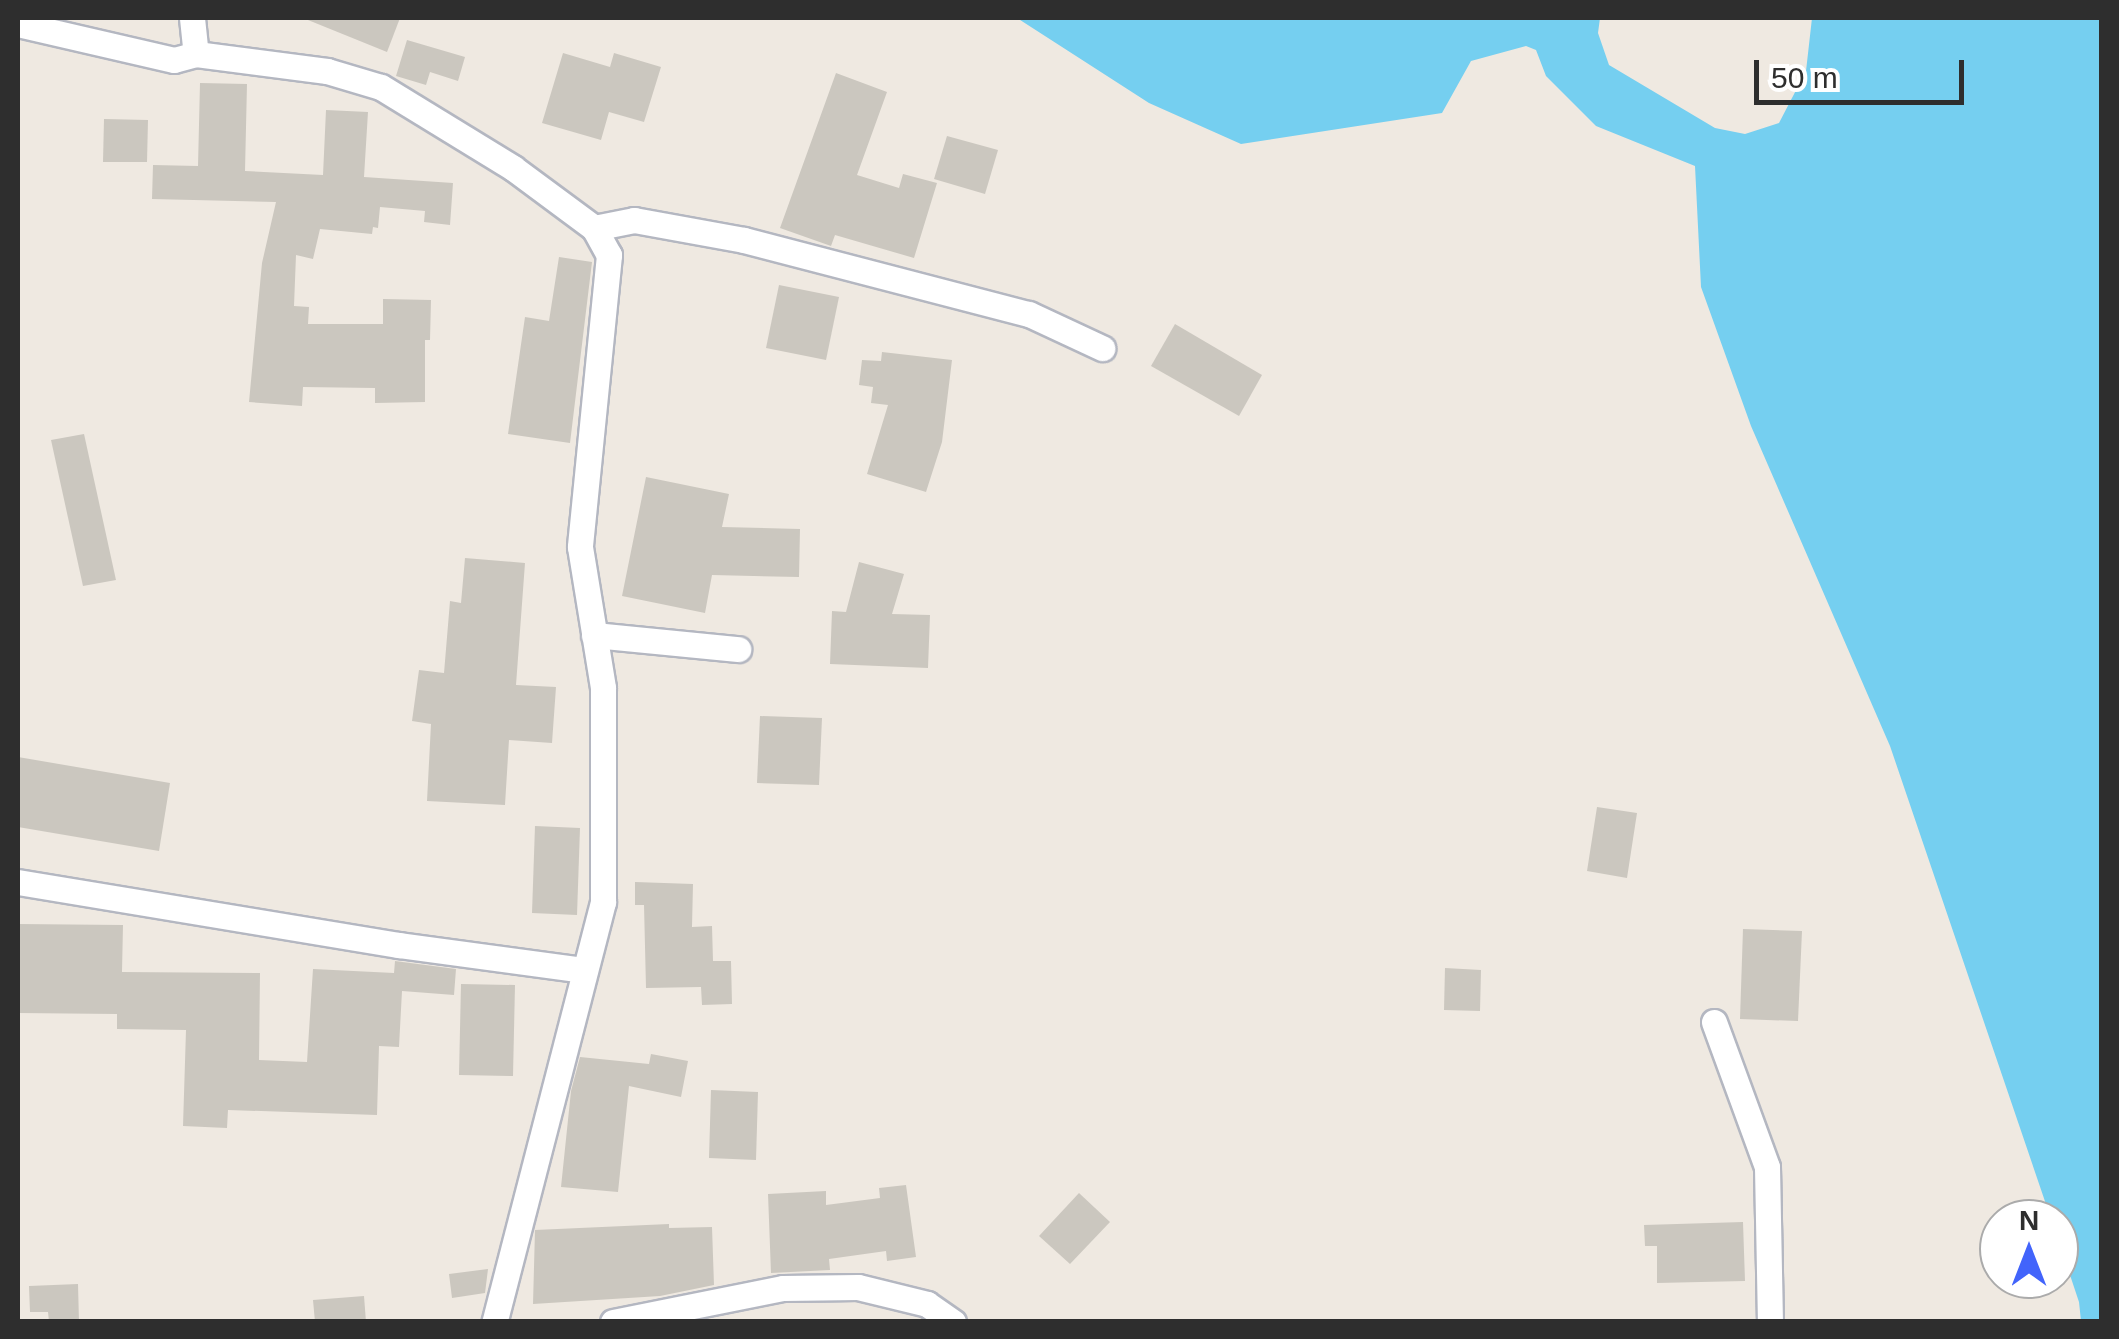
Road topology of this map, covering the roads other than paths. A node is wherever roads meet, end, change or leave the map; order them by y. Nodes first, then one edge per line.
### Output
1 (192, 18) edge
2 (18, 24) edge
3 (196, 54) junction
4 (634, 220) junction
5 (594, 228) junction
6 (610, 256) junction
7 (1102, 348) dead end
8 (594, 635) junction
9 (738, 649) dead end
10 (18, 882) edge
11 (583, 970) junction
12 (1714, 1022) dead end
13 (494, 1322) edge
14 (613, 1322) edge
15 (953, 1322) edge
16 (1770, 1322) edge

1 - 3 street
2 - 3 street
3 - 5 street
4 - 5 street
4 - 6 street
4 - 7 street
5 - 6 street
6 - 8 street
8 - 9 street
8 - 11 street
10 - 11 street
11 - 13 street
12 - 16 street
14 - 15 street

